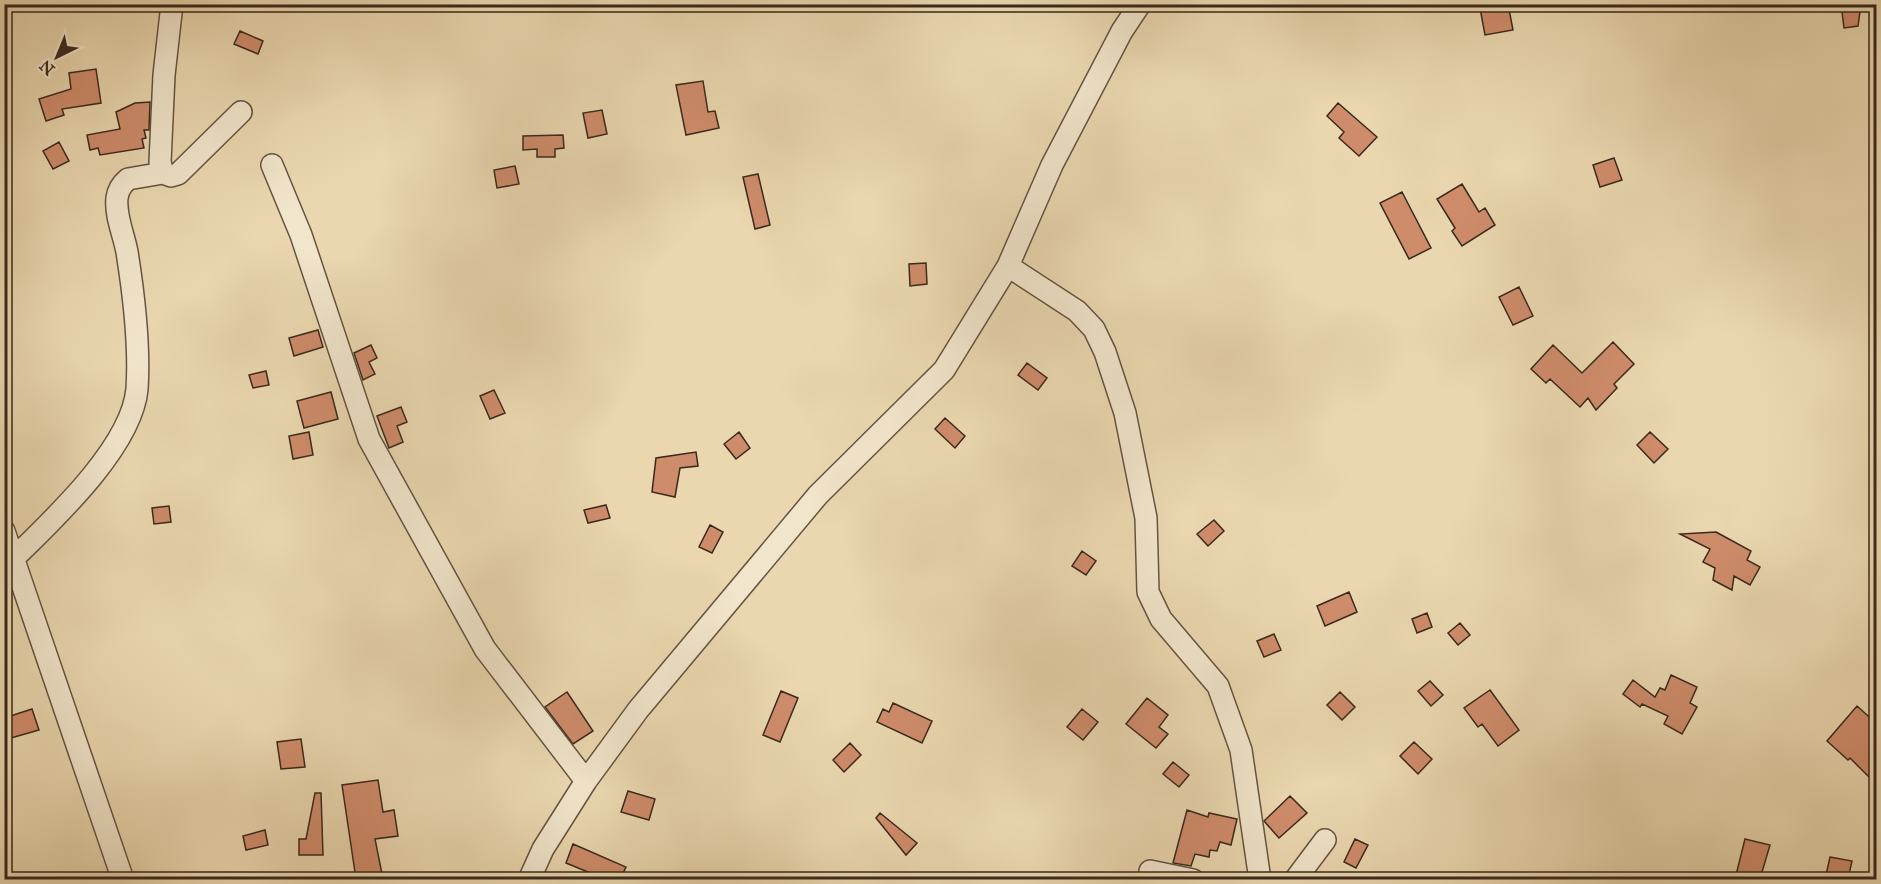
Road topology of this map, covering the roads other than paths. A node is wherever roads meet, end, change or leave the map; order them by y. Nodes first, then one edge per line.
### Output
1 (172, 4) edge
2 (1140, 4) edge
3 (241, 112) dead end
4 (272, 165) dead end
5 (163, 173) junction
6 (1008, 266) junction
7 (4, 531) edge
8 (15, 557) junction
9 (586, 781) junction
10 (1325, 840) dead end
11 (1150, 871) dead end
12 (123, 879) edge
13 (529, 879) edge
14 (1193, 879) edge
15 (1260, 879) edge
16 (1295, 879) edge

1 - 5 street
2 - 6 street
3 - 5 street
4 - 9 street
5 - 8 street
6 - 9 street
6 - 15 street
7 - 8 street
8 - 12 street
9 - 13 street
10 - 16 street
11 - 14 street

